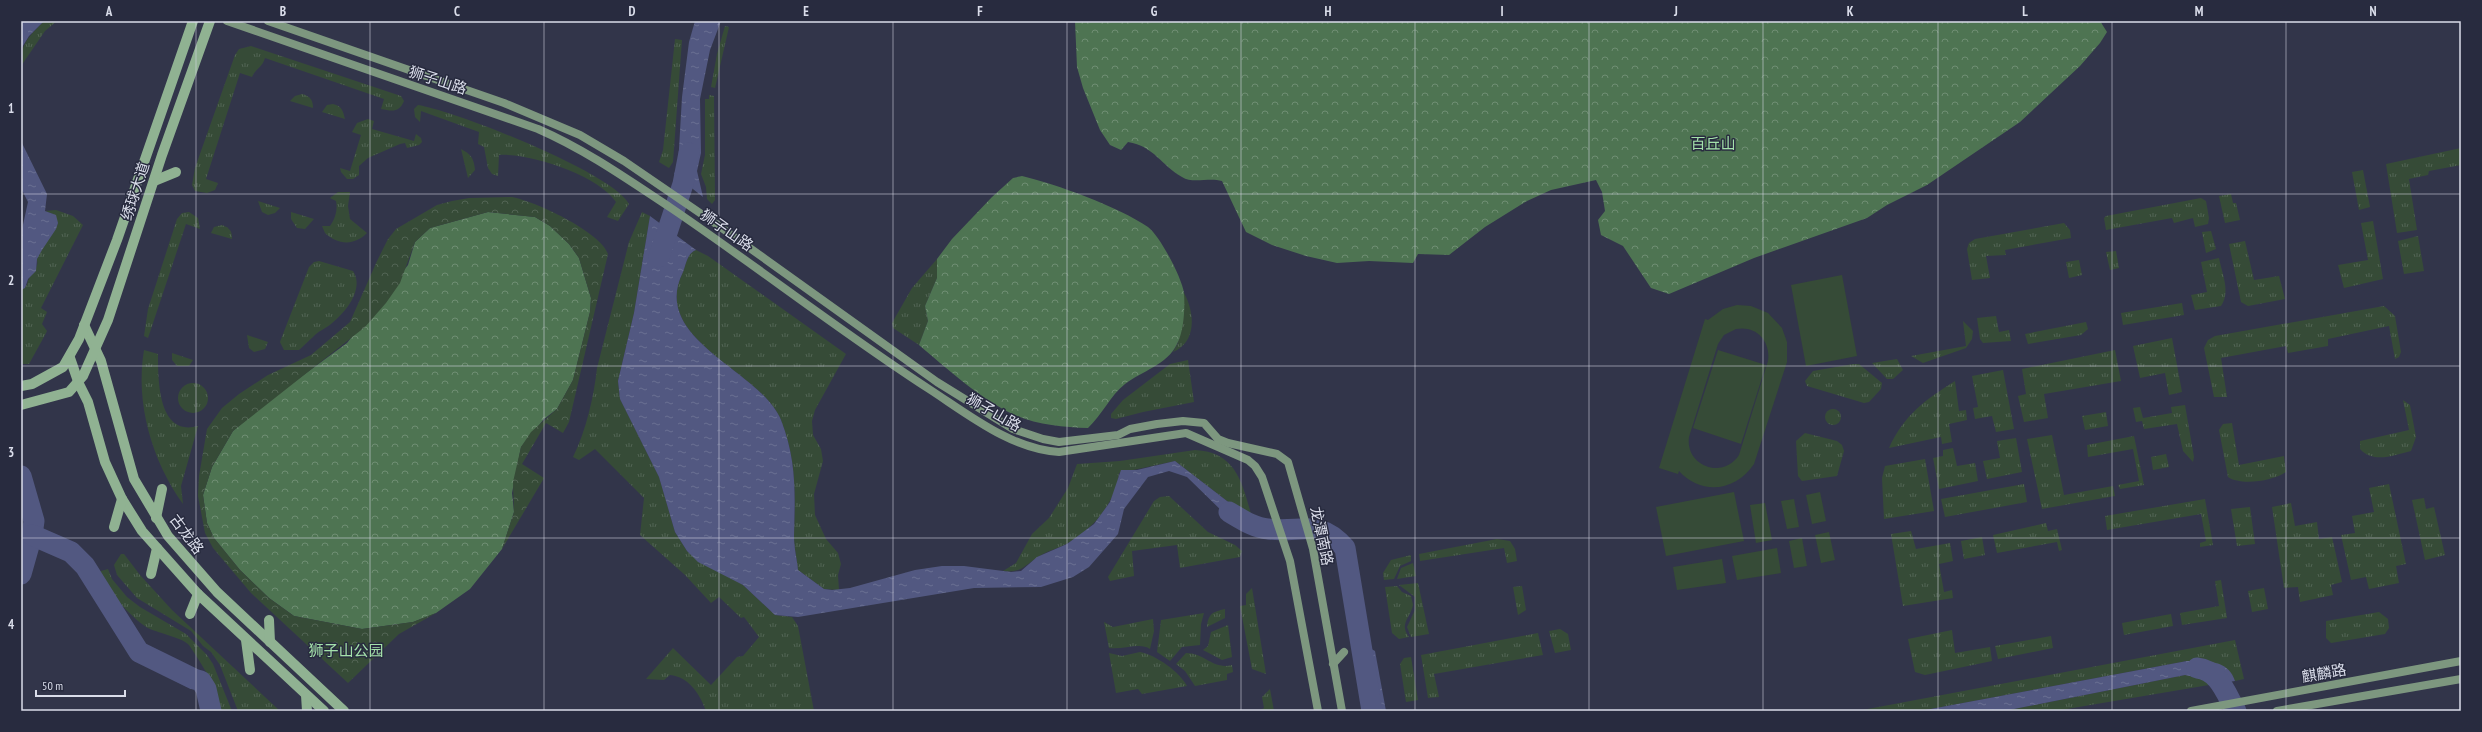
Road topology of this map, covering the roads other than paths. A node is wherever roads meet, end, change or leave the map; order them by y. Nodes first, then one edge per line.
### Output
1 (193, 21) edge
2 (210, 21) edge
3 (227, 21) edge
4 (268, 21) edge
5 (176, 172) dead end
6 (154, 181) junction
7 (84, 325) junction
8 (96, 349) junction
9 (70, 358) junction
10 (78, 384) junction
11 (21, 386) edge
12 (21, 405) edge
13 (1204, 423) joint
14 (162, 489) dead end
15 (122, 499) junction
16 (156, 518) junction
17 (114, 527) dead end
18 (157, 548) junction
19 (150, 574) dead end
20 (198, 594) junction
21 (190, 614) dead end
22 (269, 620) dead end
23 (246, 640) junction
24 (270, 642) junction
25 (1344, 652) dead end
26 (2461, 661) edge
27 (1333, 664) junction
28 (250, 670) dead end
29 (2461, 679) edge
30 (306, 695) junction
31 (307, 711) edge
32 (324, 711) edge
33 (344, 711) edge
34 (1318, 711) edge
35 (1342, 711) edge
36 (2191, 711) edge
37 (2277, 711) edge

1 - 7 main road, 绣球大道
2 - 6 main road, 绣球大道
3 - 34 main road, 狮子山路
4 - 13 main road, 狮子山路
5 - 6 main road
6 - 8 main road, 绣球大道
7 - 8 main road, 古龙路
7 - 9 main road, 绣球大道
8 - 10 main road, 绣球大道
8 - 16 main road, 古龙路
9 - 10 main road, 古龙路
9 - 11 main road
10 - 12 main road
10 - 15 main road, 古龙路
13 - 27 main road, 龙潭南路
14 - 16 main road
15 - 17 main road
15 - 18 main road, 古龙路
16 - 24 main road, 古龙路
18 - 19 main road
18 - 20 main road, 古龙路
20 - 21 main road
20 - 23 main road, 古龙路
22 - 24 main road
23 - 28 main road
23 - 30 main road, 古龙路
24 - 33 main road, 古龙路
25 - 27 main road
26 - 36 main road, 麒麟路
27 - 35 main road, 龙潭南路
29 - 37 main road, 麒麟路
30 - 31 main road
30 - 32 main road, 古龙路

